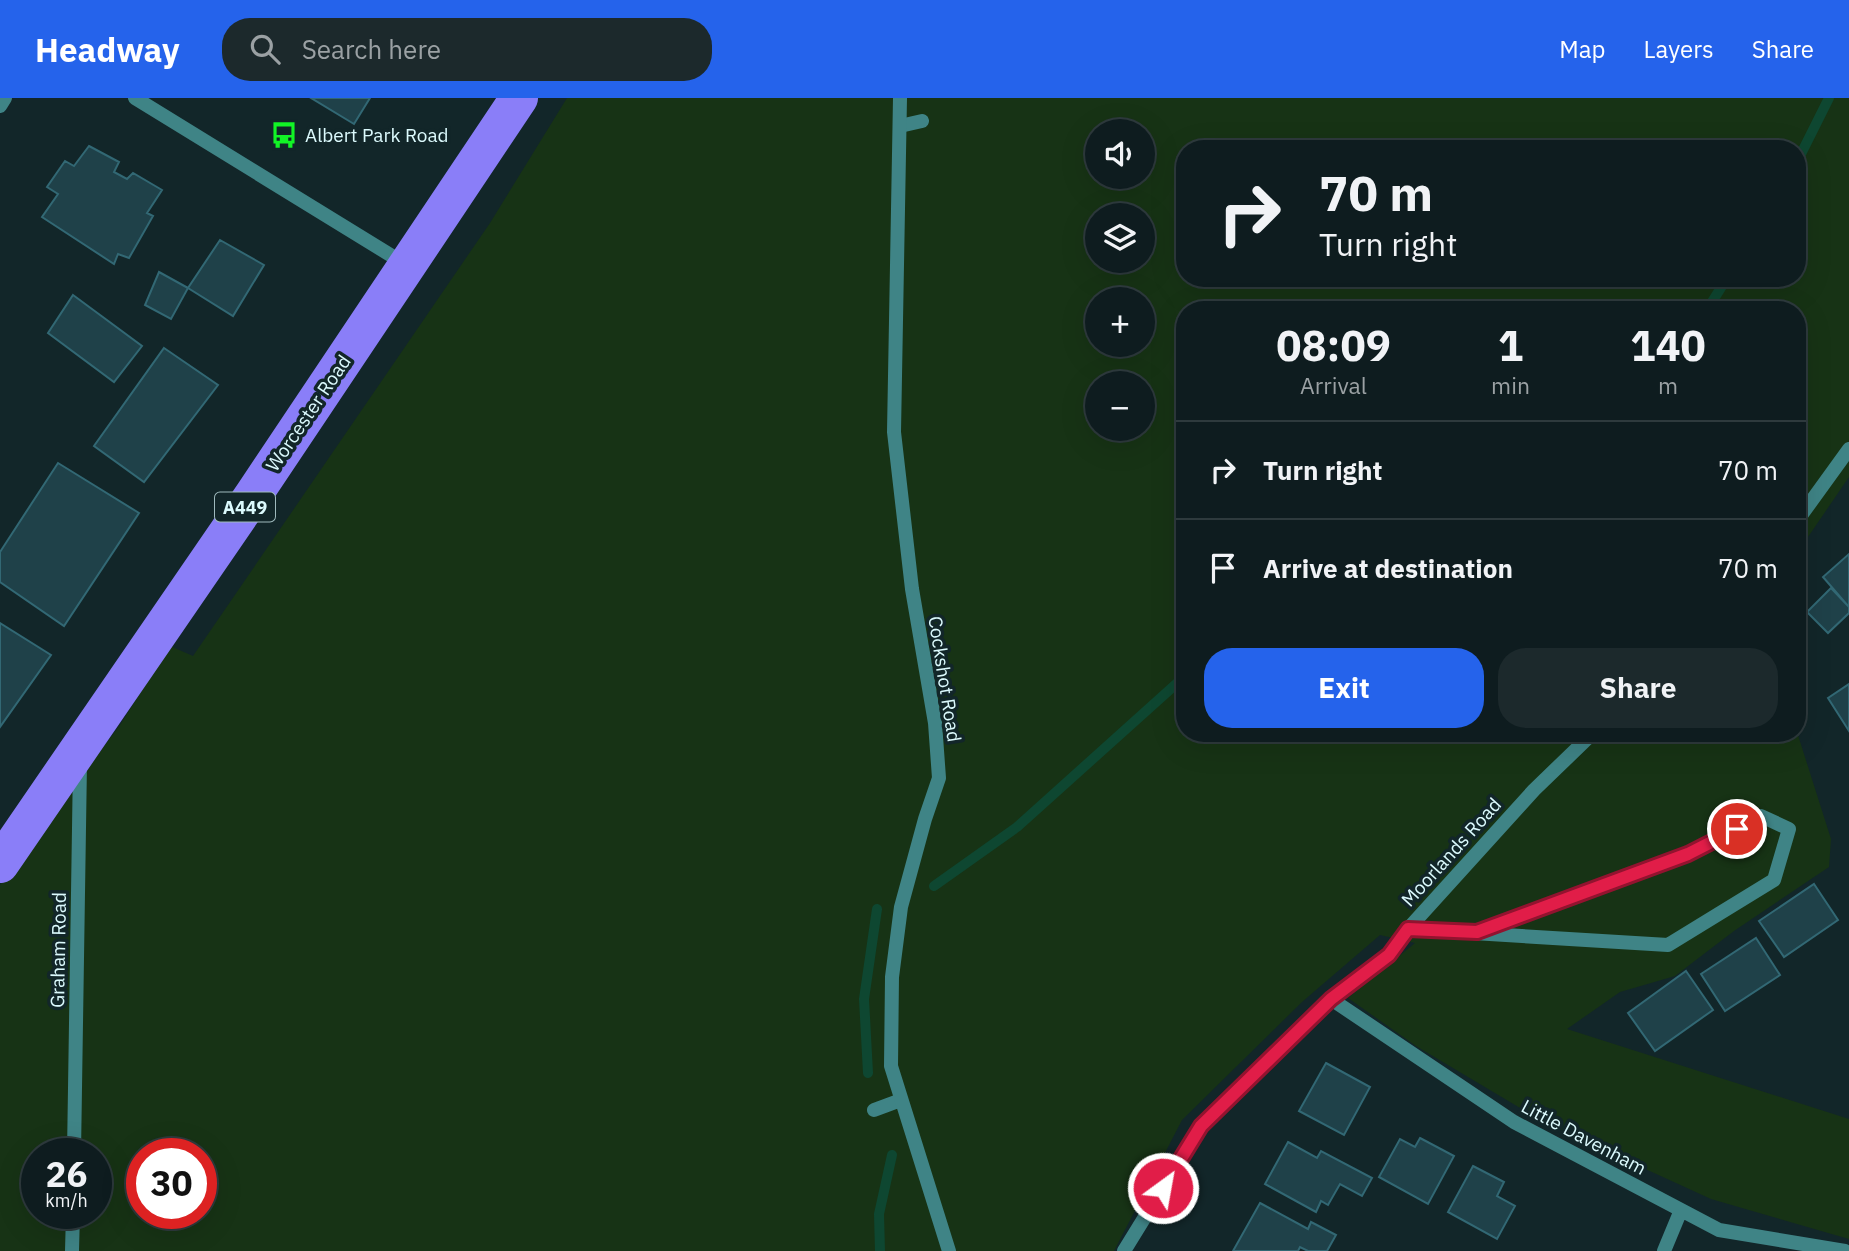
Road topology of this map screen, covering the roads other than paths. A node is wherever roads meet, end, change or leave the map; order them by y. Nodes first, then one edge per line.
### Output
1 (5, 98) edge
2 (135, 98) edge
3 (519, 98) edge
4 (900, 98) edge
5 (0, 106) edge
6 (922, 121) dead end
7 (900, 126) junction
8 (407, 265) junction
9 (1849, 449) edge
10 (1806, 509) edge
11 (1584, 742) edge
12 (80, 747) junction
13 (0, 864) edge
14 (1408, 929) junction
15 (1477, 932) junction
16 (1331, 999) junction
17 (901, 1100) junction
18 (874, 1110) dead end
19 (74, 1138) edge
20 (1681, 1210) junction
21 (73, 1229) edge
22 (72, 1251) edge
23 (949, 1251) edge
24 (1124, 1251) edge
25 (1664, 1251) edge
26 (1845, 1251) edge

1 - 5 street
2 - 8 street
3 - 8 highway, Worcester Road / A449
4 - 7 street, Cockshot Road
6 - 7 street
7 - 17 street, Cockshot Road
8 - 12 highway, Worcester Road / A449
9 - 10 street
11 - 14 street, Moorlands Road
12 - 13 highway, Worcester Road / A449
12 - 19 street, Graham Road
14 - 15 street
14 - 16 street, Moorlands Road
15 - 15 street
16 - 20 street, Little Davenham
16 - 24 street, Moorlands Road
17 - 18 street
17 - 23 street, Cockshot Road
20 - 25 street
20 - 26 street, Little Davenham
21 - 22 street

